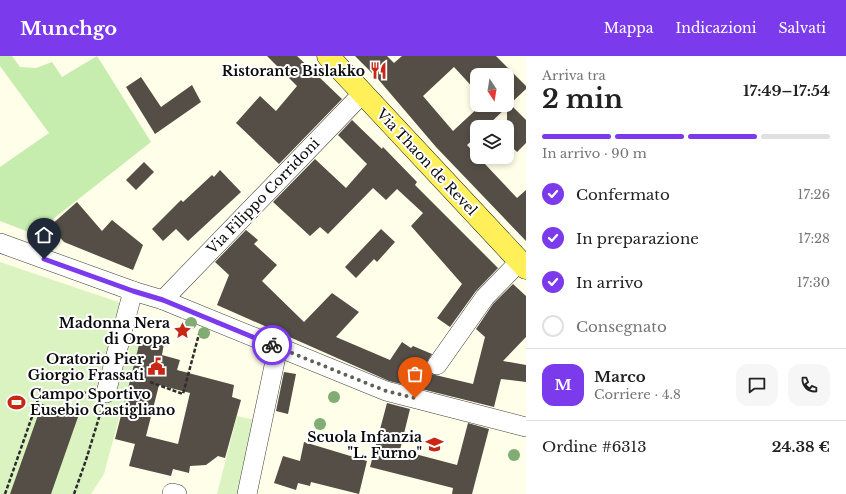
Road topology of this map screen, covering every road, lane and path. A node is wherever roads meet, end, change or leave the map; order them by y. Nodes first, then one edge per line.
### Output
1 (328, 56) edge
2 (363, 93) junction
3 (0, 243) edge
4 (523, 264) edge
5 (133, 291) junction
6 (163, 300) junction
7 (204, 317) junction
8 (278, 347) junction
9 (437, 365) dead end
10 (150, 382) dead end
11 (106, 393) junction
12 (526, 427) edge
13 (5, 494) edge
14 (74, 494) edge
15 (247, 494) edge

1 - 2 main road, Via Thaon de Revel
2 - 4 main road, Via Thaon de Revel
2 - 6 street, Via Filippo Corridoni
3 - 5 street
4 - 9 street
5 - 6 street
5 - 11 street
6 - 7 street
7 - 8 street
7 - 10 path
8 - 12 street
8 - 15 street
11 - 13 path
11 - 14 path

